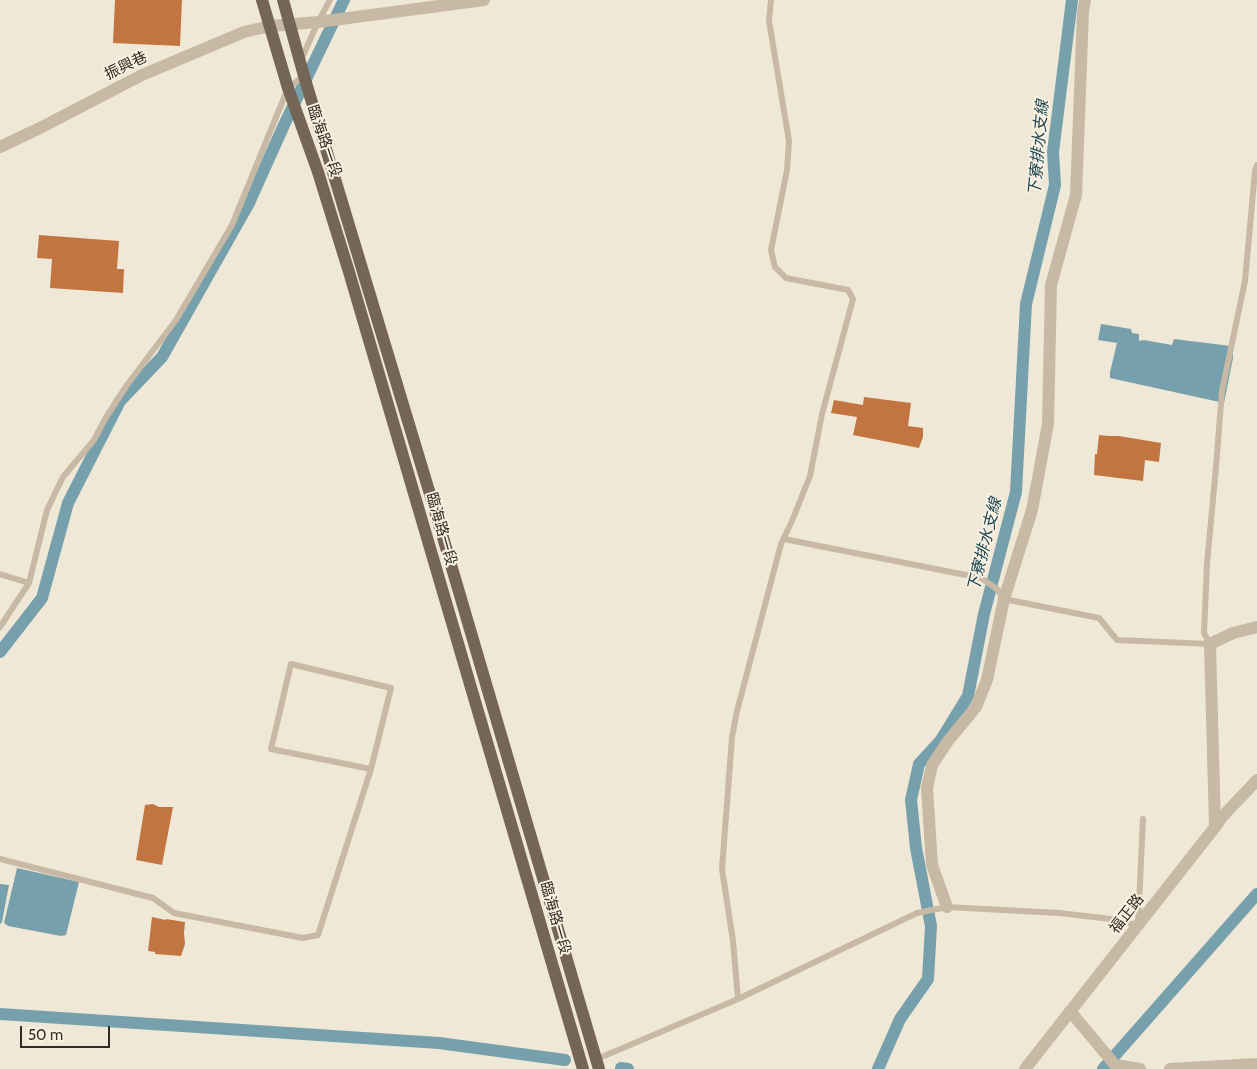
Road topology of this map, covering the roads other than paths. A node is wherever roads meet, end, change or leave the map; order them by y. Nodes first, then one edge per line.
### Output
1 (262, 0) edge
2 (283, 0) edge
3 (330, 0) edge
4 (484, 0) edge
5 (771, 0) edge
6 (1085, 0) edge
7 (318, 22) junction
8 (290, 25) junction
9 (270, 26) junction
10 (300, 61) junction
11 (304, 76) junction
12 (288, 88) junction
13 (0, 147) edge
14 (1257, 165) edge
15 (784, 538) junction
16 (0, 574) edge
17 (29, 583) junction
18 (1004, 599) junction
19 (0, 627) edge
20 (1257, 627) edge
21 (1210, 644) junction
22 (371, 768) junction
23 (1257, 780) edge
24 (1143, 819) dead end
25 (1215, 827) junction
26 (0, 859) edge
27 (947, 907) junction
28 (1138, 926) junction
29 (738, 999) junction
30 (1070, 1011) junction
31 (1257, 1064) edge
32 (598, 1066) edge
33 (583, 1069) edge
34 (1025, 1069) edge
35 (1140, 1069) edge
36 (1170, 1069) edge

1 - 9 main road, 臨海路一段
2 - 8 main road, 臨海路一段
3 - 7 lane
4 - 7 street, 振興巷
5 - 15 lane
6 - 18 street
7 - 8 street, 振興巷
7 - 10 lane
8 - 9 street, 振興巷
8 - 10 main road, 臨海路一段
9 - 12 main road, 臨海路一段
9 - 13 street, 振興巷
10 - 11 main road, 臨海路一段
11 - 12 lane
11 - 32 main road, 臨海路一段
12 - 17 lane
12 - 33 main road, 臨海路一段
14 - 21 lane
15 - 18 lane
15 - 29 lane
16 - 17 lane
17 - 19 lane
18 - 21 lane
18 - 27 street
20 - 21 street
21 - 25 street
22 - 22 lane
22 - 26 lane
23 - 25 street, 福正路
24 - 28 lane
25 - 28 street, 福正路
27 - 28 lane
27 - 29 lane
28 - 30 street, 福正路
29 - 32 lane
30 - 34 street, 福正路
30 - 35 street
31 - 36 street

